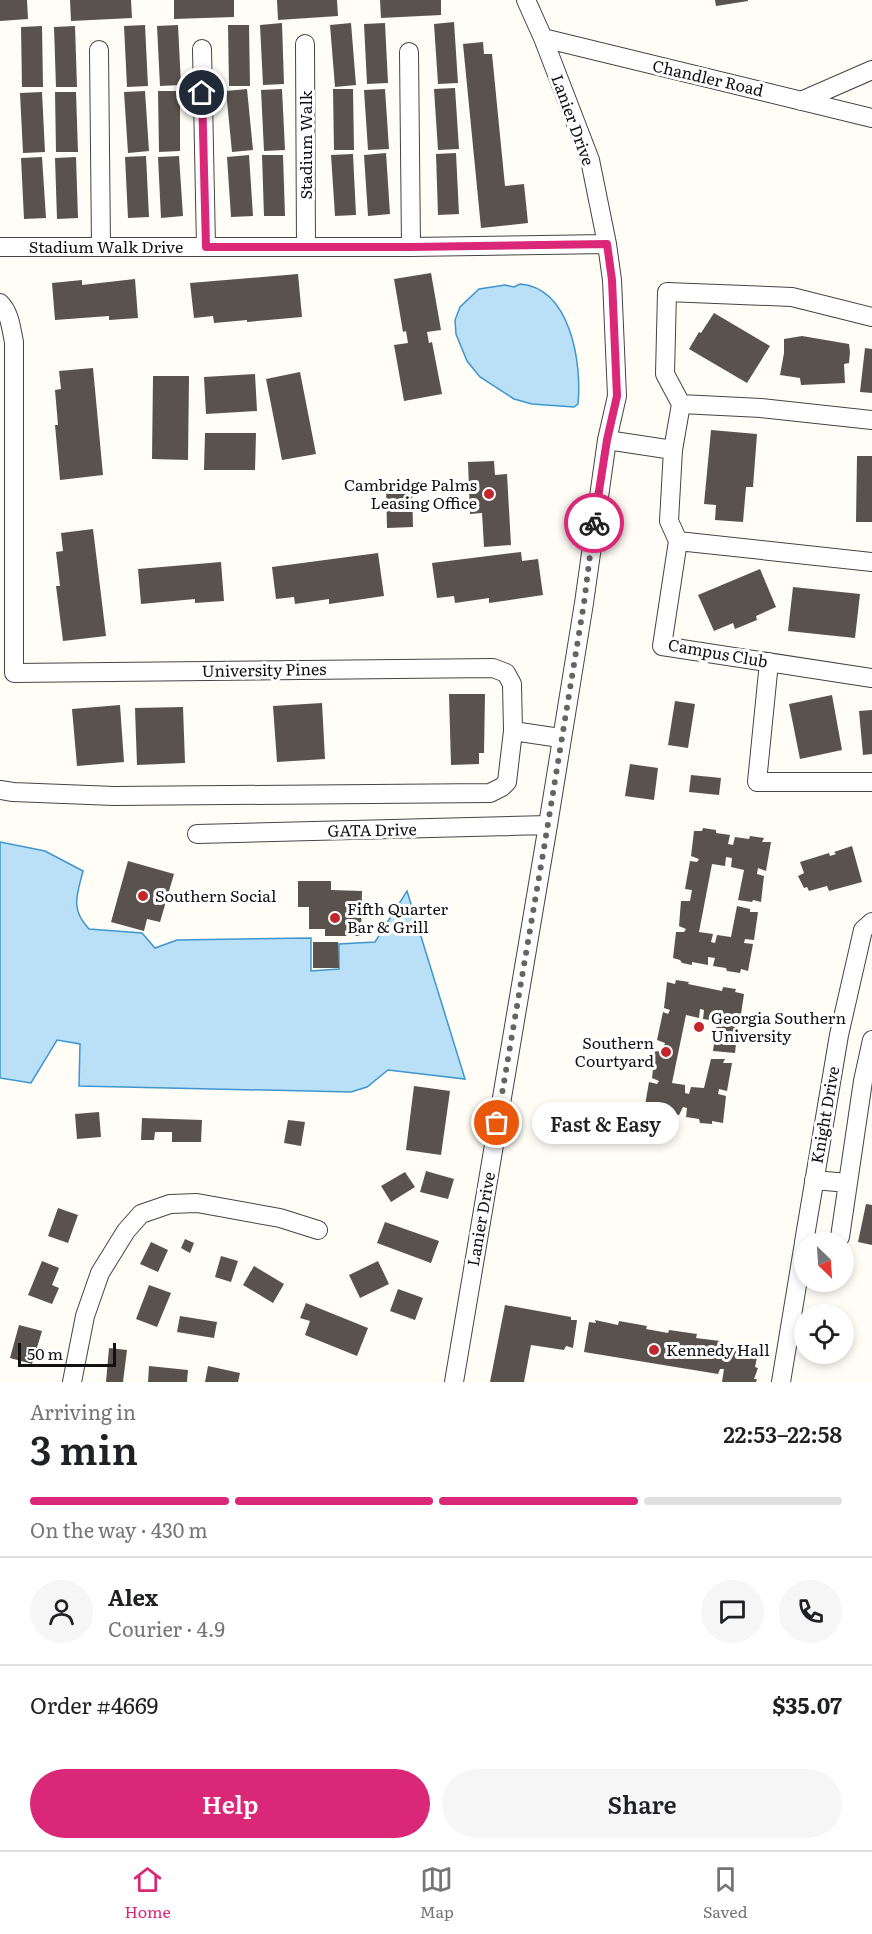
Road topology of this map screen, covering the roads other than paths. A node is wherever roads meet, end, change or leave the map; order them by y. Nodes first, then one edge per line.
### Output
1 (526, 0) edge
2 (543, 38) junction
3 (305, 44) dead end
4 (202, 49) dead end
5 (99, 50) dead end
6 (409, 52) dead end
7 (872, 70) edge
8 (801, 101) junction
9 (872, 118) edge
10 (607, 244) junction
11 (0, 247) edge
12 (101, 247) junction
13 (206, 247) junction
14 (306, 247) junction
15 (411, 247) junction
16 (0, 303) edge
17 (872, 316) edge
18 (681, 404) junction
19 (872, 420) edge
20 (607, 440) junction
21 (673, 450) junction
22 (678, 542) junction
23 (872, 562) edge
24 (7, 621) edge
25 (769, 662) junction
26 (872, 678) edge
27 (513, 731) junction
28 (560, 738) junction
29 (872, 782) edge
30 (0, 790) edge
31 (548, 825) junction
32 (197, 834) dead end
33 (872, 922) edge
34 (872, 1040) edge
35 (832, 1077) junction
36 (863, 1081) junction
37 (814, 1180) junction
38 (848, 1183) junction
39 (318, 1230) dead end
40 (806, 1232) edge
41 (841, 1232) edge
42 (796, 1292) edge
43 (72, 1382) edge
44 (454, 1382) edge
45 (781, 1382) edge

1 - 2 street, Lanier Drive
2 - 8 street, Chandler Road
2 - 10 street, Lanier Drive
3 - 14 street, Stadium Walk
4 - 13 street
5 - 12 street
6 - 15 street
7 - 8 street
8 - 9 street, Chandler Road
10 - 15 street, Stadium Walk Drive
10 - 20 street, Lanier Drive
11 - 12 street, Stadium Walk Drive
12 - 13 street, Stadium Walk Drive
13 - 14 street, Stadium Walk Drive
14 - 15 street, Stadium Walk Drive
16 - 24 street, University Pines
17 - 18 street
18 - 19 street
18 - 21 street, Campus Club
20 - 21 street
20 - 28 street, Lanier Drive
21 - 22 street, Campus Club
22 - 23 street
22 - 25 street, Campus Club
24 - 27 street, University Pines
25 - 26 street, Campus Club
25 - 29 street
27 - 28 street
27 - 30 street, University Pines
28 - 31 street, Lanier Drive
31 - 32 street, GATA Drive
31 - 44 street, Lanier Drive
33 - 35 street, Knight Drive
34 - 36 street
35 - 36 street
35 - 37 street, Knight Drive
36 - 38 street
37 - 38 street
37 - 40 street, Knight Drive
38 - 41 street
39 - 43 street
42 - 45 street, Knight Drive

